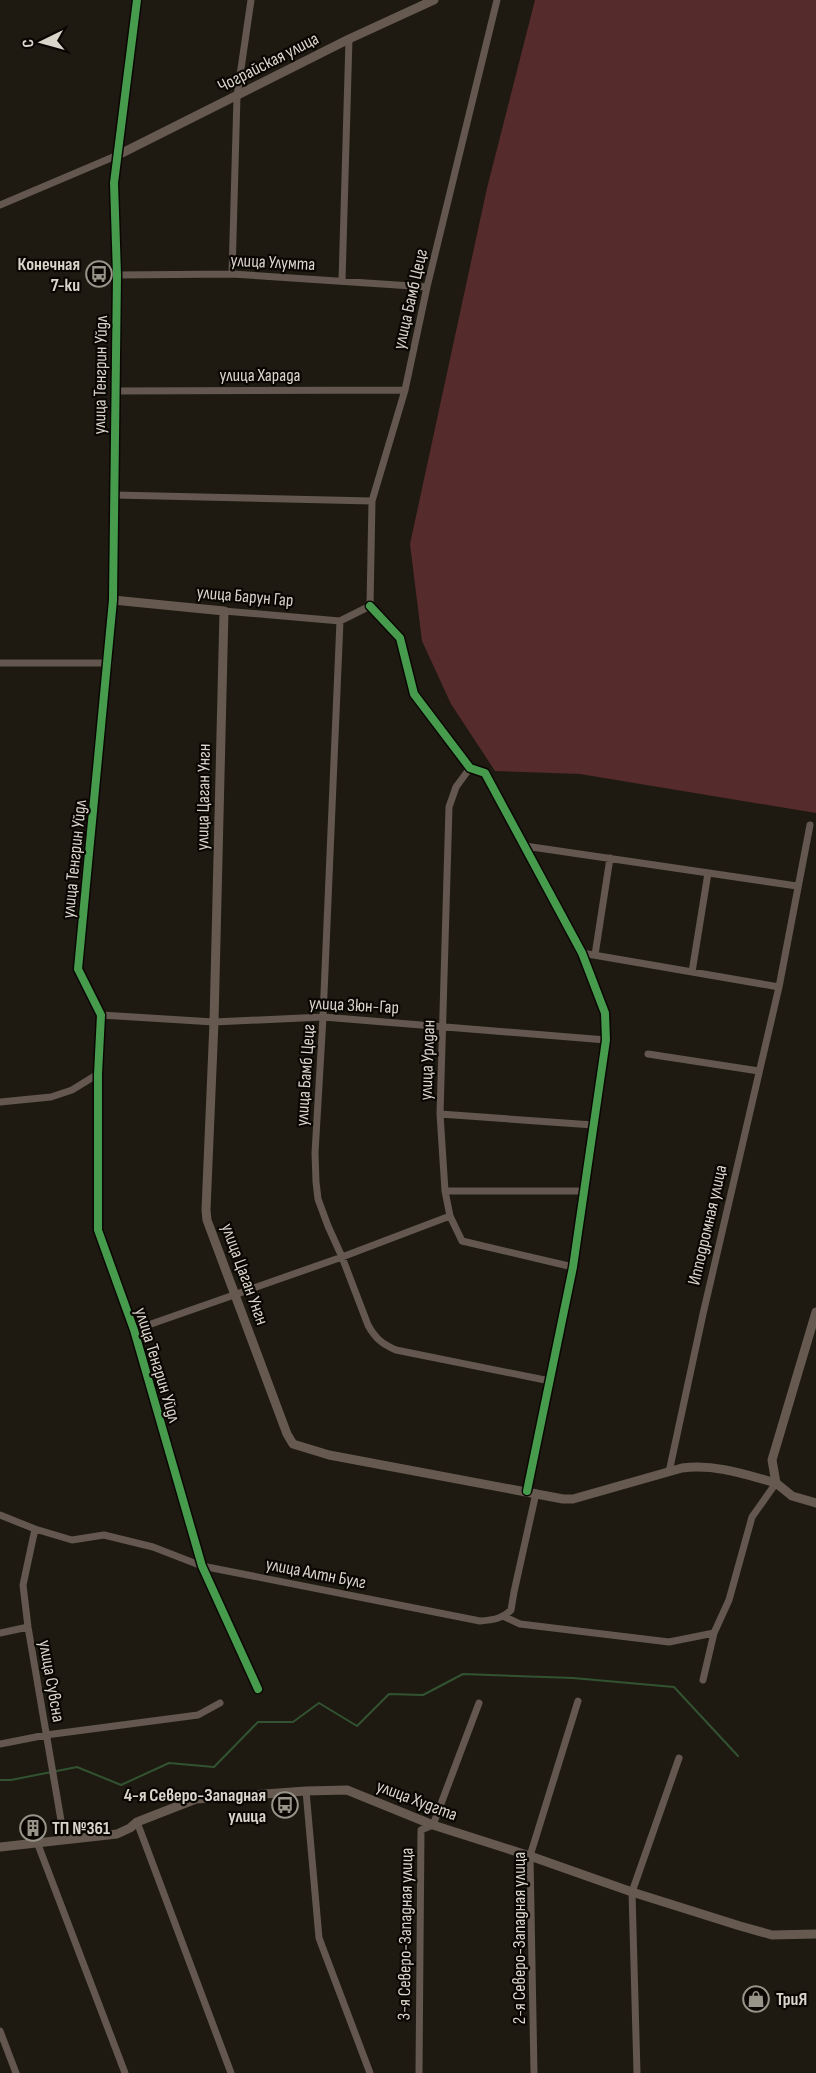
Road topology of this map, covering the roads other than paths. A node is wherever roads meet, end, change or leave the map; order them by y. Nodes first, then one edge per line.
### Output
1 (137, 0) edge
2 (251, 0) edge
3 (434, 0) edge
4 (497, 0) edge
5 (349, 39) junction
6 (237, 96) junction
7 (118, 156) junction
8 (0, 205) edge
9 (232, 274) junction
10 (117, 275) junction
11 (342, 281) junction
12 (427, 287) junction
13 (405, 390) junction
14 (115, 391) junction
15 (115, 495) junction
16 (372, 501) junction
17 (113, 600) junction
18 (370, 606) junction
19 (224, 611) junction
20 (340, 621) junction
21 (0, 663) edge
22 (109, 663) junction
23 (470, 768) junction
24 (810, 825) dead end
25 (525, 846) junction
26 (610, 858) junction
27 (708, 873) junction
28 (797, 886) junction
29 (582, 953) junction
30 (594, 955) junction
31 (692, 972) junction
32 (779, 987) junction
33 (101, 1015) junction
34 (324, 1017) junction
35 (214, 1022) junction
36 (443, 1026) junction
37 (606, 1040) junction
38 (648, 1054) dead end
39 (759, 1071) junction
40 (98, 1074) junction
41 (0, 1102) edge
42 (440, 1114) junction
43 (593, 1125) junction
44 (445, 1191) junction
45 (585, 1191) junction
46 (450, 1216) junction
47 (342, 1257) junction
48 (573, 1268) junction
49 (234, 1294) junction
50 (816, 1312) edge
51 (134, 1330) junction
52 (550, 1381) junction
53 (669, 1472) junction
54 (776, 1483) junction
55 (531, 1492) junction
56 (816, 1503) edge
57 (0, 1515) edge
58 (35, 1529) junction
59 (202, 1566) junction
60 (505, 1617) junction
61 (28, 1627) junction
62 (0, 1632) edge
63 (714, 1633) junction
64 (703, 1680) dead end
65 (258, 1689) dead end
66 (578, 1701) dead end
67 (220, 1703) dead end
68 (478, 1703) dead end
69 (46, 1735) junction
70 (0, 1744) edge
71 (679, 1758) dead end
72 (306, 1791) junction
73 (137, 1822) junction
74 (433, 1825) junction
75 (66, 1839) junction
76 (37, 1842) junction
77 (0, 1847) edge
78 (530, 1856) junction
79 (632, 1892) junction
80 (816, 1934) edge
81 (0, 2031) edge
82 (16, 2073) edge
83 (125, 2073) edge
84 (231, 2073) edge
85 (370, 2073) edge
86 (419, 2073) edge
87 (534, 2073) edge
88 (637, 2073) edge

1 - 7 street, улица Тенгрин Уйдл
2 - 6 street
3 - 5 street, Чограйская улица
4 - 12 street, улица Бамб Цецг
5 - 6 street, Чограйская улица
5 - 11 street
6 - 7 street, Чограйская улица
6 - 9 street
7 - 8 street
7 - 10 street, улица Тенгрин Уйдл
9 - 10 street, улица Улумта
9 - 11 street, улица Улумта
10 - 14 street, улица Тенгрин Уйдл
11 - 12 street, улица Улумта
12 - 13 street, улица Бамб Цецг
13 - 14 street, улица Харада
13 - 16 street, улица Бамб Цецг
14 - 15 street, улица Тенгрин Уйдл
15 - 16 street
15 - 17 street, улица Тенгрин Уйдл
16 - 18 street, улица Бамб Цецг
17 - 19 street, улица Барун Гар
17 - 22 street, улица Тенгрин Уйдл
18 - 20 street
18 - 23 street
19 - 20 street, улица Барун Гар
19 - 35 street, улица Цаган Унгн
20 - 34 street, улица Бамб Цецг
21 - 22 street
22 - 33 street, улица Тенгрин Уйдл
23 - 25 street
23 - 36 street, улица Урлдан
24 - 28 street, Ипподромная улица
25 - 26 street
25 - 29 street
26 - 27 street
26 - 30 street
27 - 28 street
27 - 31 street
28 - 32 street, Ипподромная улица
29 - 30 street
29 - 37 street
30 - 31 street
31 - 32 street
32 - 39 street, Ипподромная улица
33 - 35 street, улица Зюн-Гар
33 - 40 street, улица Тенгрин Уйдл
34 - 35 street, улица Зюн-Гар
34 - 36 street, улица Зюн-Гар
34 - 47 street, улица Бамб Цецг
35 - 49 street, улица Цаган Унгн
36 - 37 street, улица Зюн-Гар
36 - 42 street, улица Урлдан
37 - 43 street
38 - 39 street
39 - 53 street, Ипподромная улица
40 - 41 street
40 - 51 street, улица Тенгрин Уйдл
42 - 43 street
42 - 44 street, улица Урлдан
43 - 45 street
44 - 45 street
44 - 46 street, улица Урлдан
45 - 48 street
46 - 47 street
46 - 48 street, улица Урлдан
47 - 49 street
47 - 52 street, улица Бамб Цецг
48 - 52 street
49 - 51 street
49 - 55 street, улица Цаган Унгн
50 - 54 street
51 - 59 street, улица Тенгрин Уйдл
52 - 55 street
53 - 54 street, улица Цаган Унгн
53 - 55 street, улица Цаган Унгн
54 - 56 street
54 - 63 street
55 - 60 street
57 - 58 street, улица Алтн Булг
58 - 59 street, улица Алтн Булг
58 - 61 street, улица Сувсна
59 - 60 street, улица Алтн Булг
59 - 65 street, улица Тенгрин Уйдл
60 - 63 street
61 - 62 street
61 - 69 street, улица Сувсна
63 - 64 street
66 - 78 street, 2-я Северо-Западная улица
67 - 69 street
68 - 74 street, 3-я Северо-Западная улица
69 - 70 street
69 - 75 street, улица Сувсна
71 - 79 street
72 - 73 street, улица Худгта
72 - 74 street, улица Худгта
72 - 85 street
73 - 75 street, улица Худгта
73 - 84 street
74 - 78 street, улица Худгта
74 - 86 street, 3-я Северо-Западная улица
75 - 76 street, улица Худгта
76 - 77 street, улица Худгта
76 - 83 street
78 - 79 street, улица Худгта
78 - 87 street, 2-я Северо-Западная улица
79 - 80 street, улица Худгта
79 - 88 street
81 - 82 street

